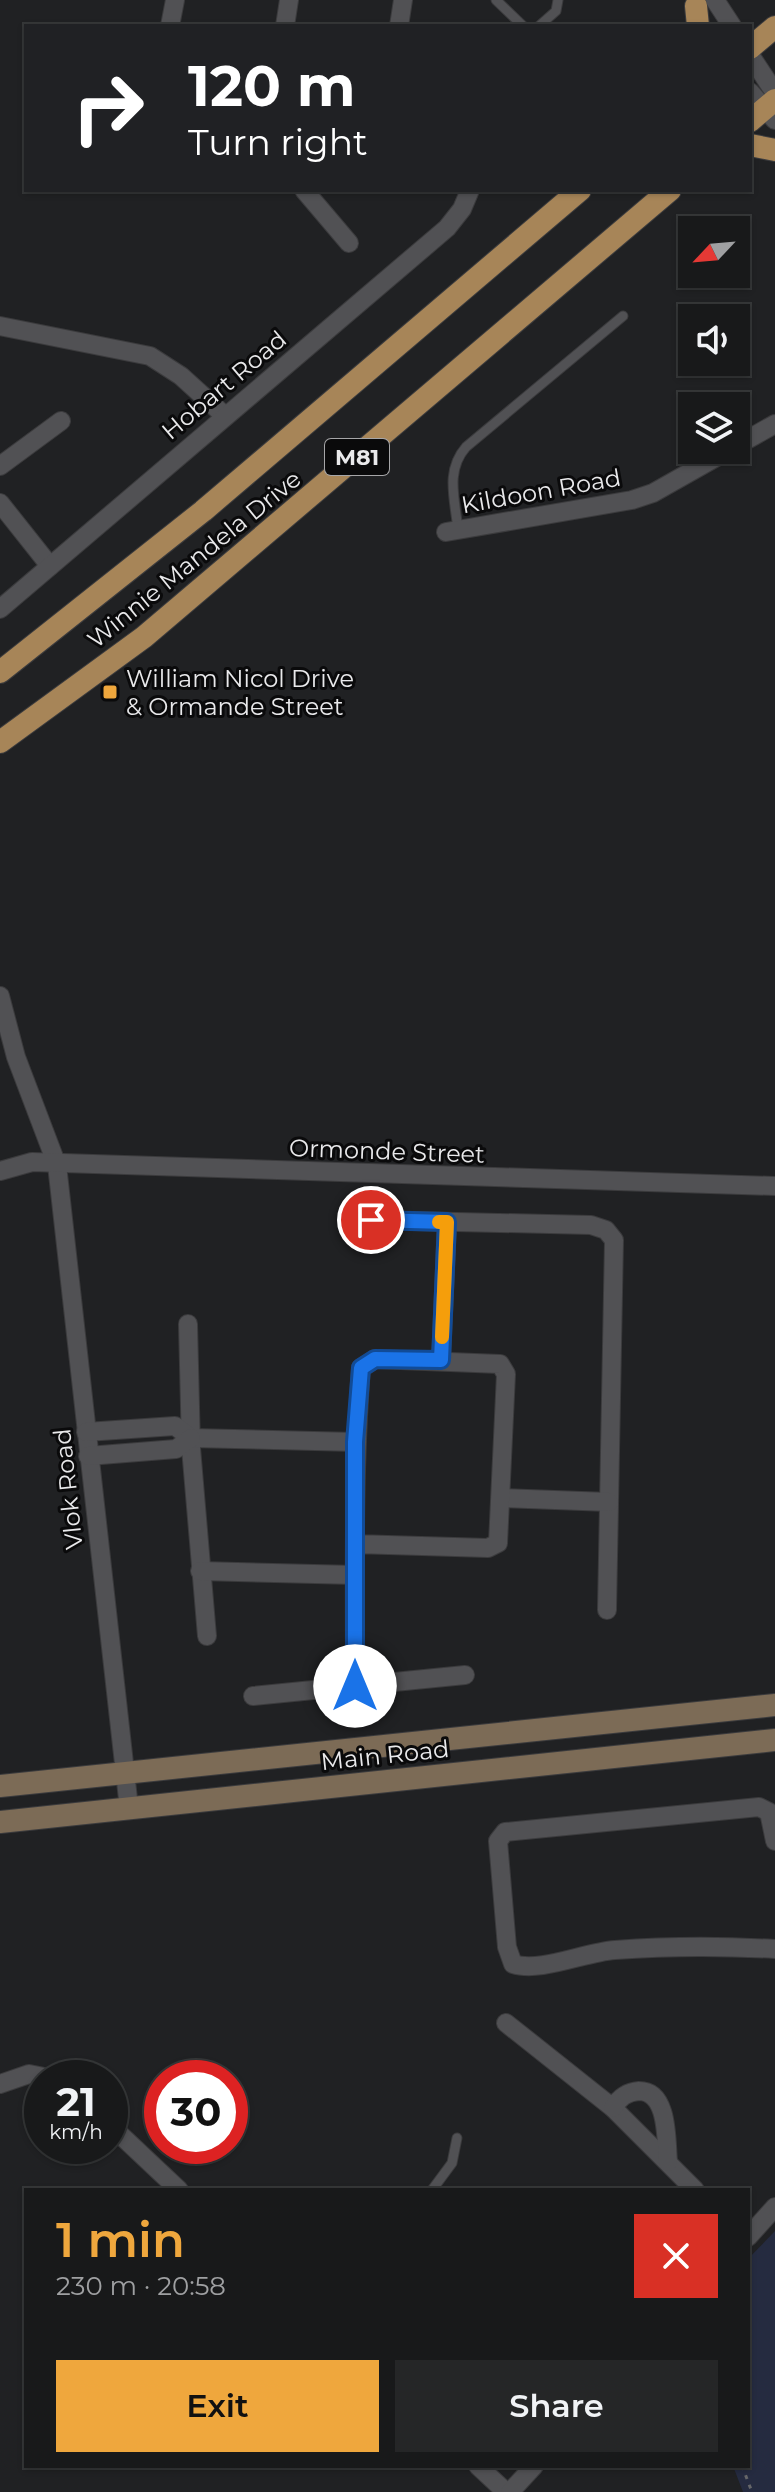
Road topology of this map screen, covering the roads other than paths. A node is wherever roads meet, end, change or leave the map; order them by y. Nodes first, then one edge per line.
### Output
1 (175, 0) edge
2 (289, 0) edge
3 (403, 0) edge
4 (496, 0) edge
5 (558, 0) edge
6 (702, 12) edge
7 (170, 24) edge
8 (285, 24) edge
9 (399, 24) edge
10 (521, 24) edge
11 (541, 24) edge
12 (728, 24) edge
13 (775, 27) edge
14 (752, 46) edge
15 (752, 62) edge
16 (765, 106) edge
17 (752, 145) edge
18 (775, 150) edge
19 (306, 192) edge
20 (469, 192) edge
21 (578, 192) edge
22 (668, 192) edge
23 (349, 243) dead end
24 (623, 316) dead end
25 (0, 326) edge
26 (225, 416) junction
27 (61, 421) dead end
28 (775, 424) edge
29 (750, 438) edge
30 (704, 464) edge
31 (0, 466) edge
32 (0, 503) edge
33 (452, 531) joint
34 (50, 566) junction
35 (0, 609) edge
36 (0, 672) edge
37 (0, 742) edge
38 (0, 996) edge
39 (0, 1032) edge
40 (16, 1057) junction
41 (57, 1165) junction
42 (0, 1171) edge
43 (775, 1186) edge
44 (371, 1220) dead end
45 (447, 1222) junction
46 (188, 1324) dead end
47 (441, 1360) junction
48 (86, 1432) junction
49 (191, 1438) junction
50 (355, 1442) junction
51 (88, 1456) junction
52 (503, 1498) junction
53 (609, 1502) junction
54 (355, 1544) junction
55 (200, 1571) junction
56 (355, 1575) junction
57 (607, 1610) dead end
58 (207, 1636) dead end
59 (465, 1675) dead end
60 (355, 1686) junction
61 (253, 1696) dead end
62 (775, 1705) edge
63 (775, 1740) edge
64 (125, 1772) junction
65 (0, 1786) edge
66 (129, 1808) junction
67 (0, 1822) edge
68 (775, 1841) edge
69 (775, 1949) edge
70 (506, 2023) dead end
71 (24, 2076) edge
72 (0, 2084) edge
73 (613, 2108) junction
74 (457, 2138) dead end
75 (128, 2142) edge
76 (668, 2162) junction
77 (177, 2188) edge
78 (433, 2188) edge
79 (693, 2188) edge
80 (775, 2207) edge
81 (750, 2235) edge
82 (480, 2468) edge
83 (532, 2468) edge
84 (508, 2492) edge

1 - 7 street
2 - 8 street
3 - 9 street
4 - 10 lane
5 - 11 lane
6 - 12 street
13 - 14 main road
15 - 16 street
17 - 18 main road
19 - 23 street
20 - 26 street, Hobart Road
21 - 36 main road, Winnie Mandela Drive / M81
22 - 37 main road, Winnie Mandela Drive / M81
24 - 33 lane
25 - 26 street
26 - 34 street, Hobart Road
27 - 31 street
28 - 29 street
30 - 33 street, Kildoon Road
32 - 34 street
34 - 35 street, Hobart Road
38 - 40 street
39 - 40 street
40 - 41 street, Vlok Road
41 - 42 street, Ormonde Street
41 - 43 street, Ormonde Street
41 - 48 street, Vlok Road
44 - 45 street
45 - 47 street
45 - 53 street
46 - 49 street
47 - 50 street
47 - 52 street
48 - 49 street
48 - 51 street, Vlok Road
49 - 50 street
49 - 51 street
49 - 55 street
50 - 54 street
51 - 64 street, Vlok Road
52 - 53 street
52 - 54 street
53 - 57 street
54 - 56 street
55 - 56 street
55 - 58 street
56 - 60 street
59 - 60 street
60 - 61 street
62 - 64 main road, Main Road
63 - 66 main road, Main Road
64 - 65 main road, Main Road
64 - 66 street, Vlok Road
66 - 67 main road, Main Road
68 - 69 street
70 - 73 street
71 - 72 street
73 - 76 street
73 - 76 street
74 - 78 lane
75 - 77 street
76 - 79 street
80 - 81 street
82 - 84 street
83 - 84 street

